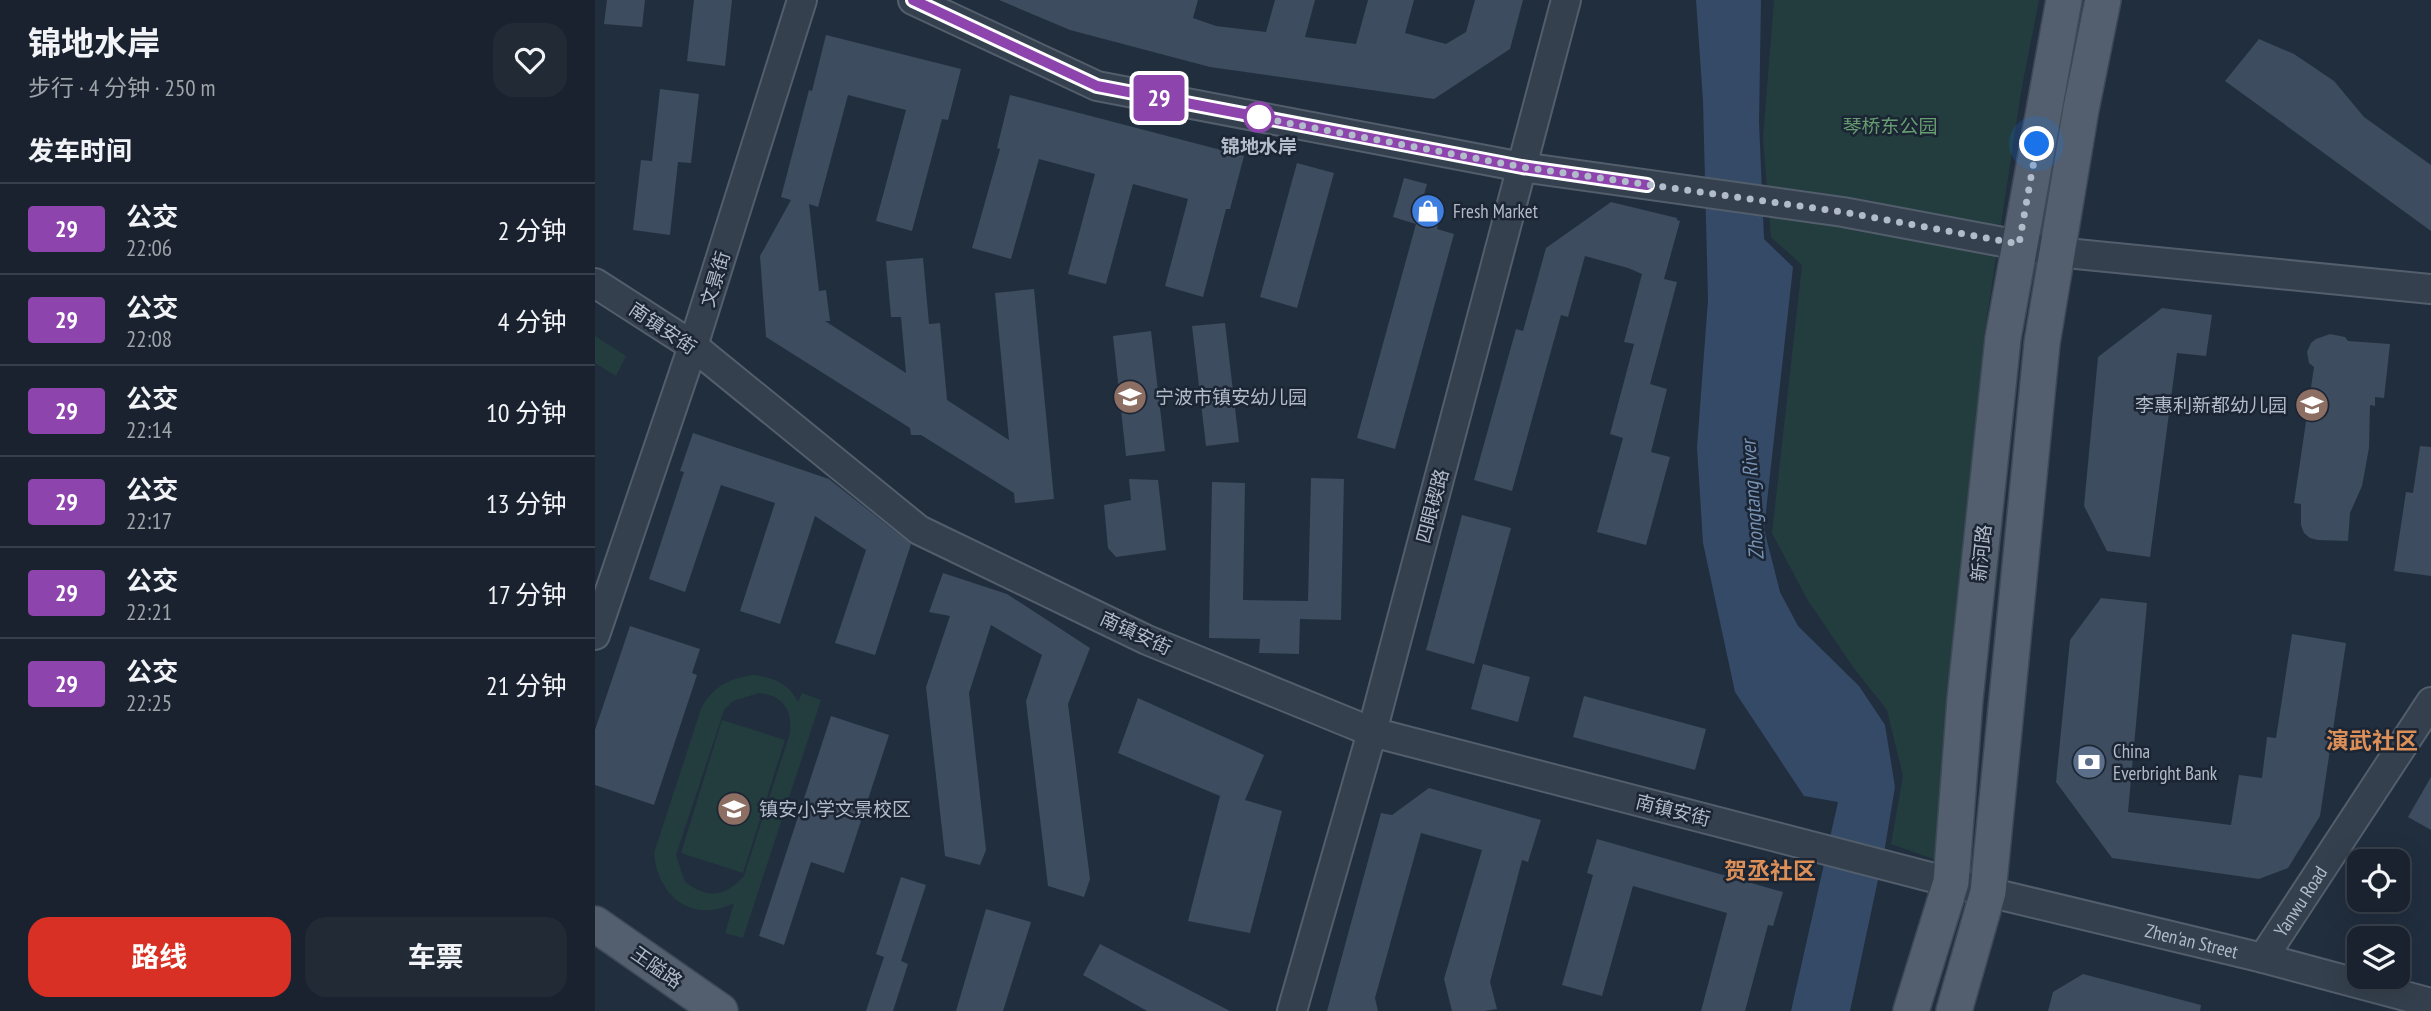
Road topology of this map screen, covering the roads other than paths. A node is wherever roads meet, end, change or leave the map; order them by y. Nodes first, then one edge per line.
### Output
1 (802, 0) edge
2 (913, 0) edge
3 (1566, 0) edge
4 (2064, 0) edge
5 (2103, 0) edge
6 (1522, 167) junction
7 (2019, 244) junction
8 (2056, 251) junction
9 (595, 283) edge
10 (2431, 289) edge
11 (693, 346) junction
12 (595, 635) edge
13 (2431, 702) edge
14 (1372, 732) junction
15 (1951, 882) junction
16 (1988, 892) junction
17 (595, 924) edge
18 (2263, 958) junction
19 (2431, 1003) edge
20 (720, 1011) edge
21 (1292, 1011) edge
22 (1912, 1011) edge
23 (1954, 1011) edge

1 - 11 street, 文景街
2 - 6 street
3 - 6 street, 四眼碶路
4 - 7 main road, 新河路
5 - 8 main road, 新河路
6 - 7 street
6 - 14 street, 四眼碶路
7 - 8 street
7 - 15 main road, 新河路
8 - 10 street
8 - 16 main road, 新河路
9 - 11 street, 南镇安街
11 - 12 street, 文景街
11 - 14 street, 南镇安街
13 - 18 street, Yanwu Road
14 - 15 street, 南镇安街
14 - 21 street, 四眼碶路
15 - 16 street, Zhen'an Street
15 - 22 main road, 新河路
16 - 18 street, Zhen'an Street
16 - 23 main road, 新河路
17 - 20 main road, 王隘路
18 - 19 street, Zhen'an Street

